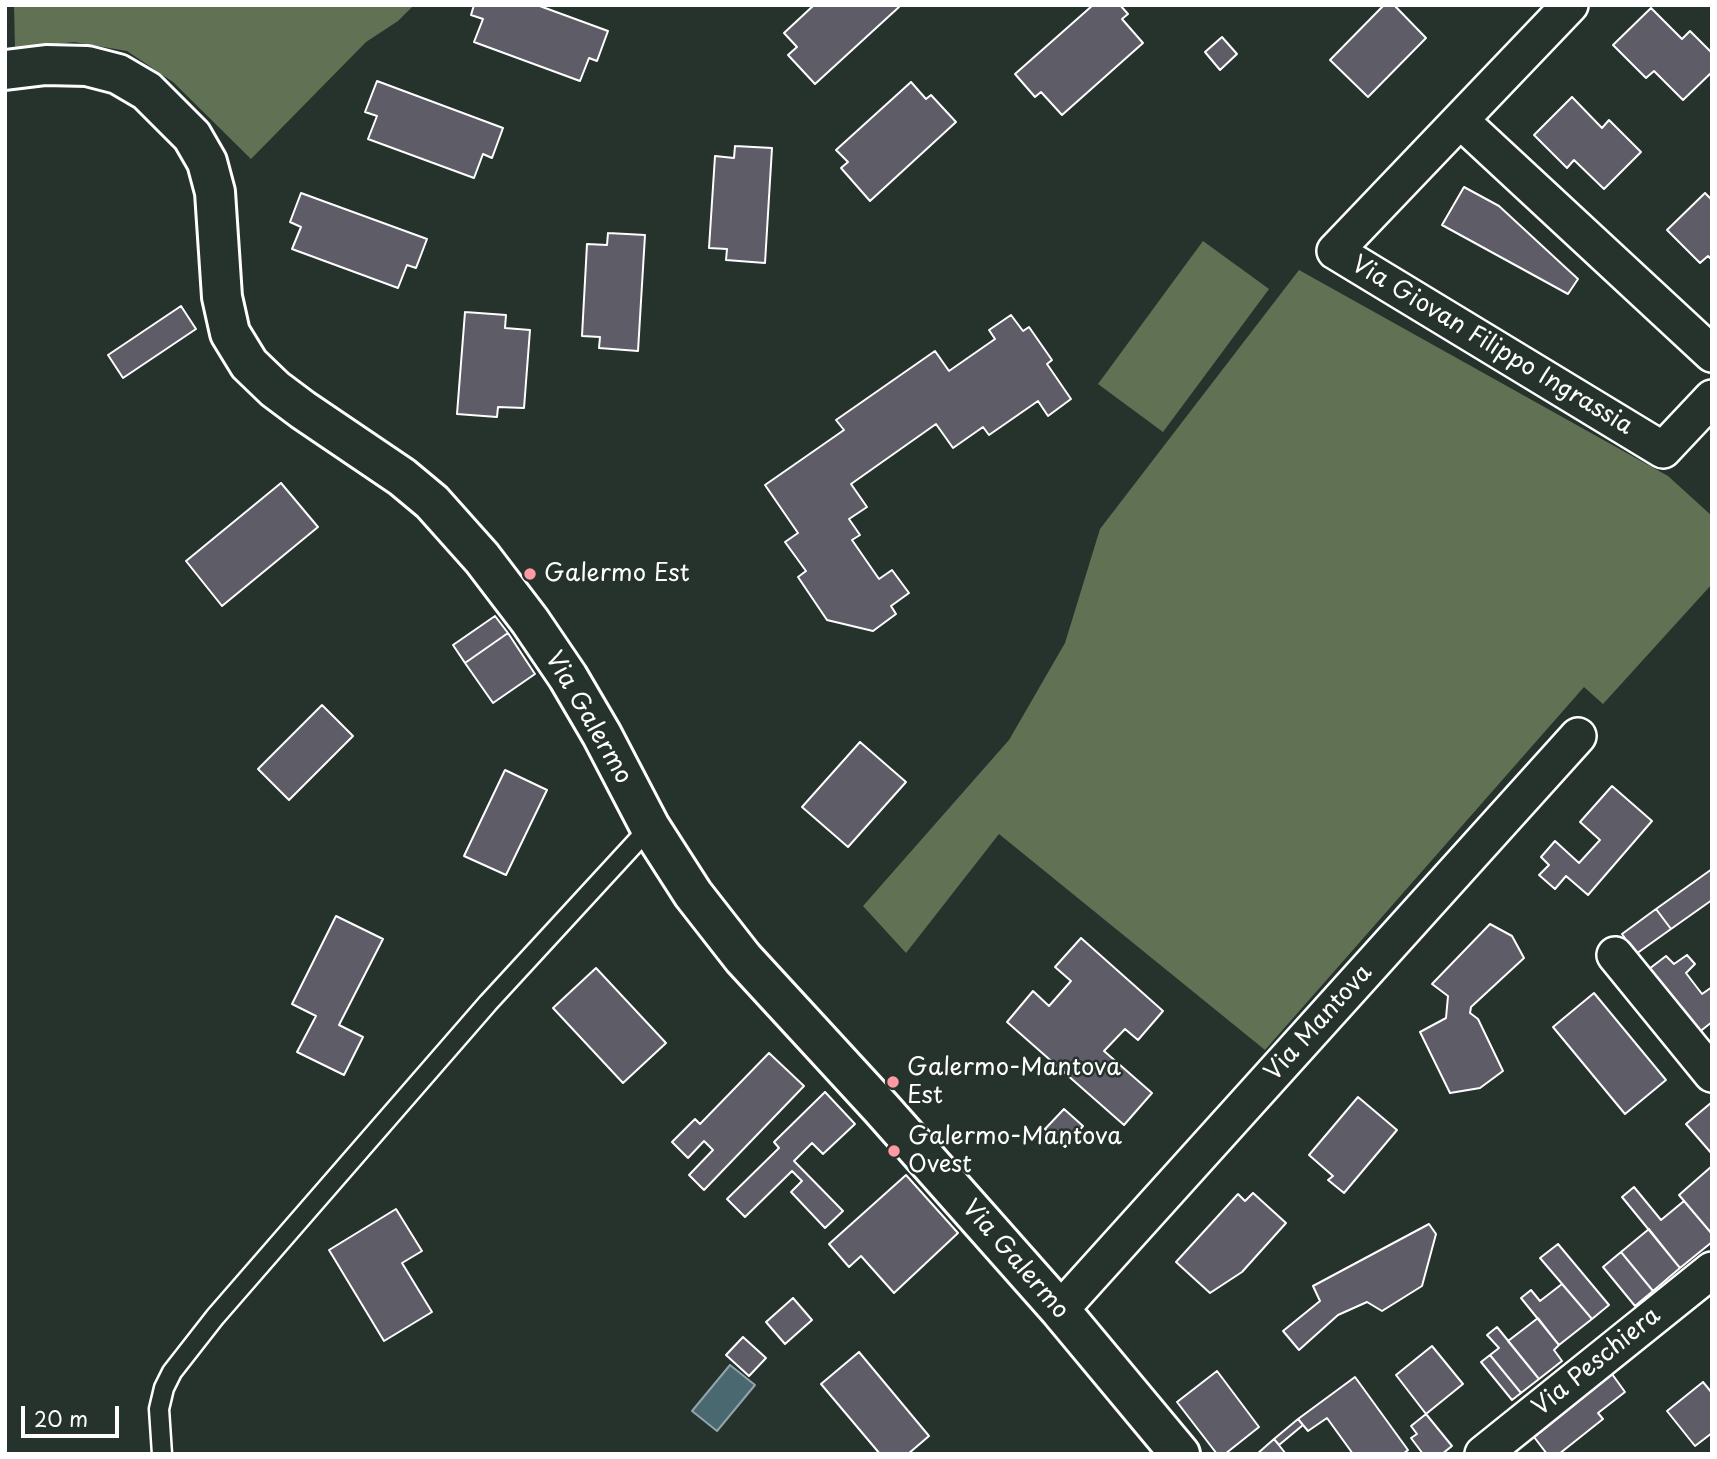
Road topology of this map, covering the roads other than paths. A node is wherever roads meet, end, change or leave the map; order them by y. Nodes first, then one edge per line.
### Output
1 (1570, 5) edge
2 (5, 71) edge
3 (1461, 121) junction
4 (1712, 354) edge
5 (1712, 398) edge
6 (1578, 736) dead end
7 (650, 827) junction
8 (1615, 955) dead end
9 (1712, 1074) edge
10 (1712, 1270) edge
11 (1060, 1310) junction
12 (162, 1454) edge
13 (1180, 1454) edge
14 (1483, 1454) edge

1 - 3 street, Via Giovan Filippo Ingrassia
2 - 7 main road, Via Galermo
3 - 4 street
3 - 5 street, Via Giovan Filippo Ingrassia
6 - 11 street, Via Mantova
7 - 11 main road, Via Galermo
7 - 12 lane
8 - 9 street
10 - 14 street, Via Peschiera
11 - 13 main road, Via Galermo

